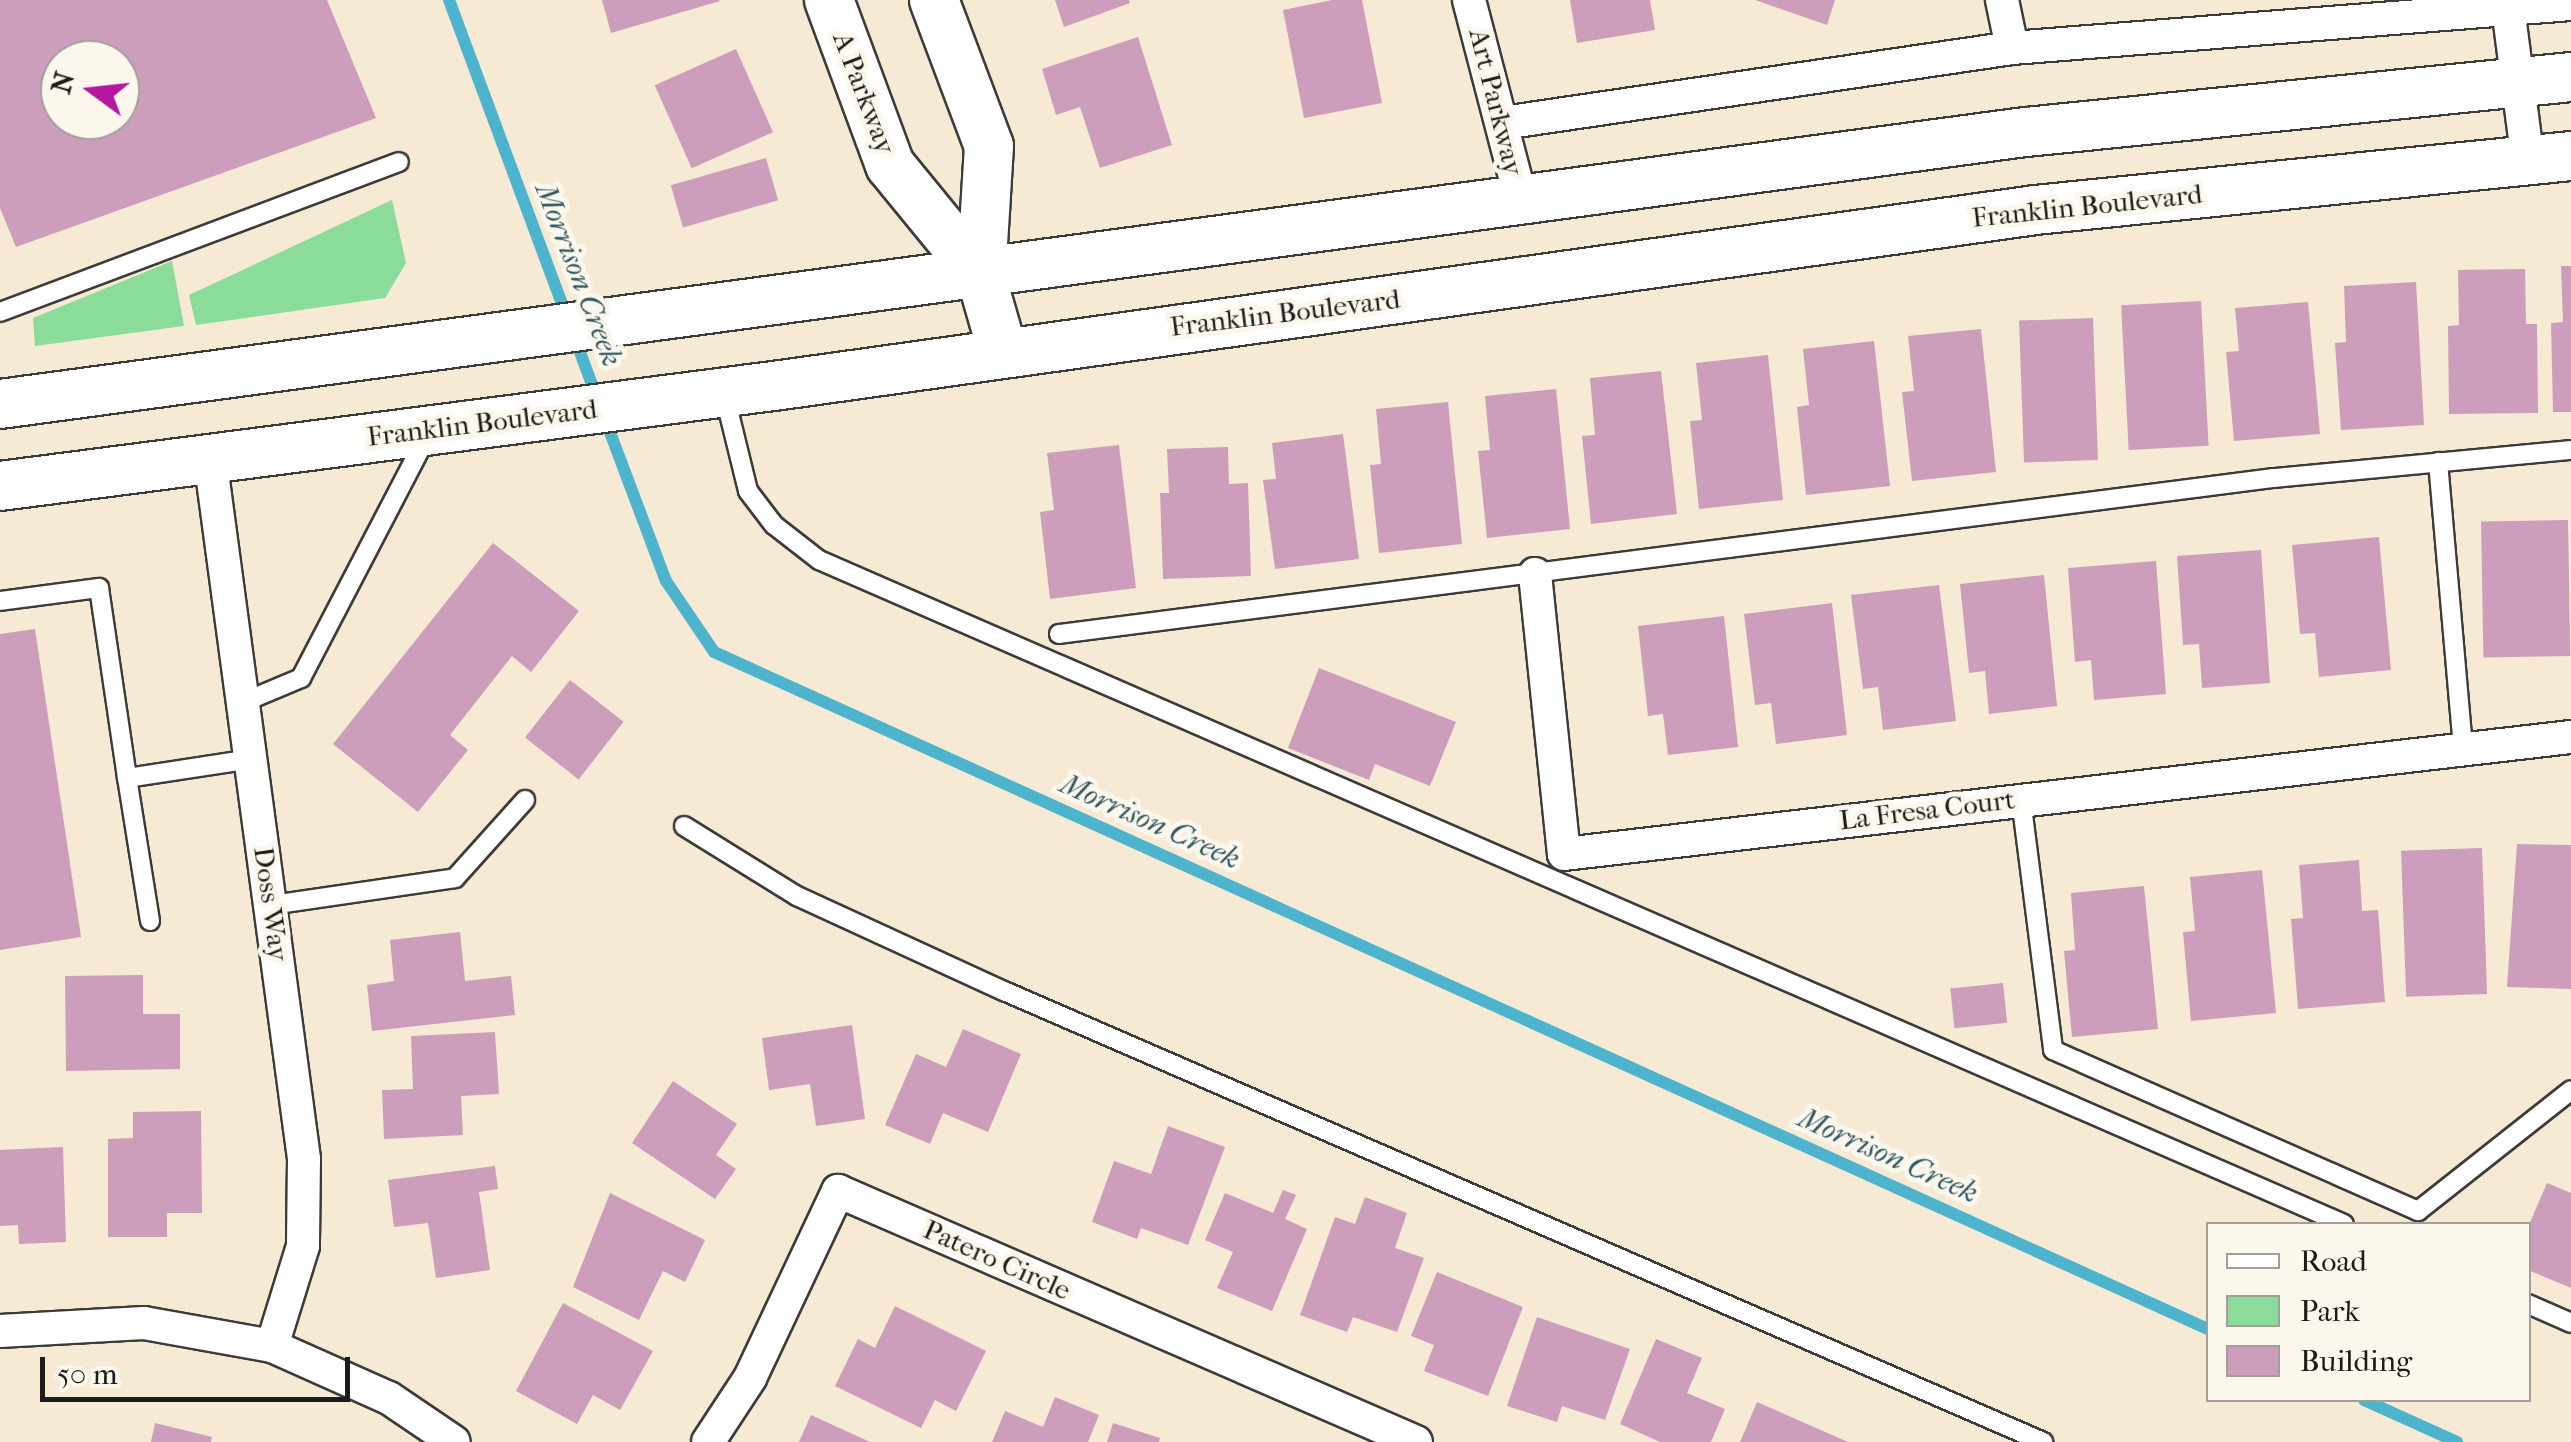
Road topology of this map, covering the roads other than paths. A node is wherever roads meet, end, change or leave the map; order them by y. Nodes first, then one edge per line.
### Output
1 (829, 0) edge
2 (934, 0) edge
3 (1470, 0) edge
4 (2002, 0) edge
5 (2507, 3) edge
6 (2571, 4) edge
7 (2012, 48) junction
8 (2571, 77) edge
9 (2520, 83) junction
10 (1503, 123) junction
11 (2550, 159) edge
12 (399, 162) dead end
13 (1522, 204) junction
14 (980, 276) junction
15 (0, 312) edge
16 (1002, 350) junction
17 (724, 392) junction
18 (0, 404) edge
19 (430, 430) junction
20 (2571, 450) edge
21 (210, 458) junction
22 (2438, 462) junction
23 (0, 486) edge
24 (1535, 574) junction
25 (0, 601) edge
26 (1059, 634) dead end
27 (244, 702) junction
28 (2571, 737) edge
29 (2463, 746) junction
30 (252, 759) junction
31 (127, 778) junction
32 (2021, 799) junction
33 (526, 800) dead end
34 (684, 826) dead end
35 (271, 905) junction
36 (150, 921) dead end
37 (2571, 1090) edge
38 (2339, 1222) edge
39 (2531, 1305) edge
40 (2571, 1323) edge
41 (0, 1331) edge
42 (272, 1346) junction
43 (454, 1442) edge
44 (708, 1442) edge
45 (1416, 1442) edge
46 (2043, 1442) edge

1 - 14 main road, A Parkway
2 - 14 main road, A Parkway
3 - 10 street, Art Parkway
4 - 7 street
5 - 6 street
5 - 7 street
5 - 9 street
7 - 10 street
8 - 9 main road
9 - 11 street
9 - 13 main road
10 - 13 street, Art Parkway
11 - 16 main road, Franklin Boulevard
12 - 15 lane
13 - 14 main road
14 - 16 main road, A Parkway
14 - 18 main road
16 - 17 main road, Franklin Boulevard
17 - 19 main road, Franklin Boulevard
17 - 38 lane
19 - 21 main road, Franklin Boulevard
19 - 27 lane
20 - 22 lane
21 - 23 main road, Franklin Boulevard
21 - 27 street, Doss Way
22 - 24 lane
22 - 29 lane
24 - 26 lane
24 - 32 street, La Fresa Court
25 - 31 lane
27 - 30 street, Doss Way
28 - 29 street, La Fresa Court
29 - 32 street, La Fresa Court
30 - 31 lane
30 - 35 street, Doss Way
31 - 36 lane
32 - 37 lane
33 - 35 lane
34 - 46 lane
35 - 42 street, Doss Way
39 - 40 lane
41 - 42 street
42 - 43 street
44 - 45 street, Patero Circle

